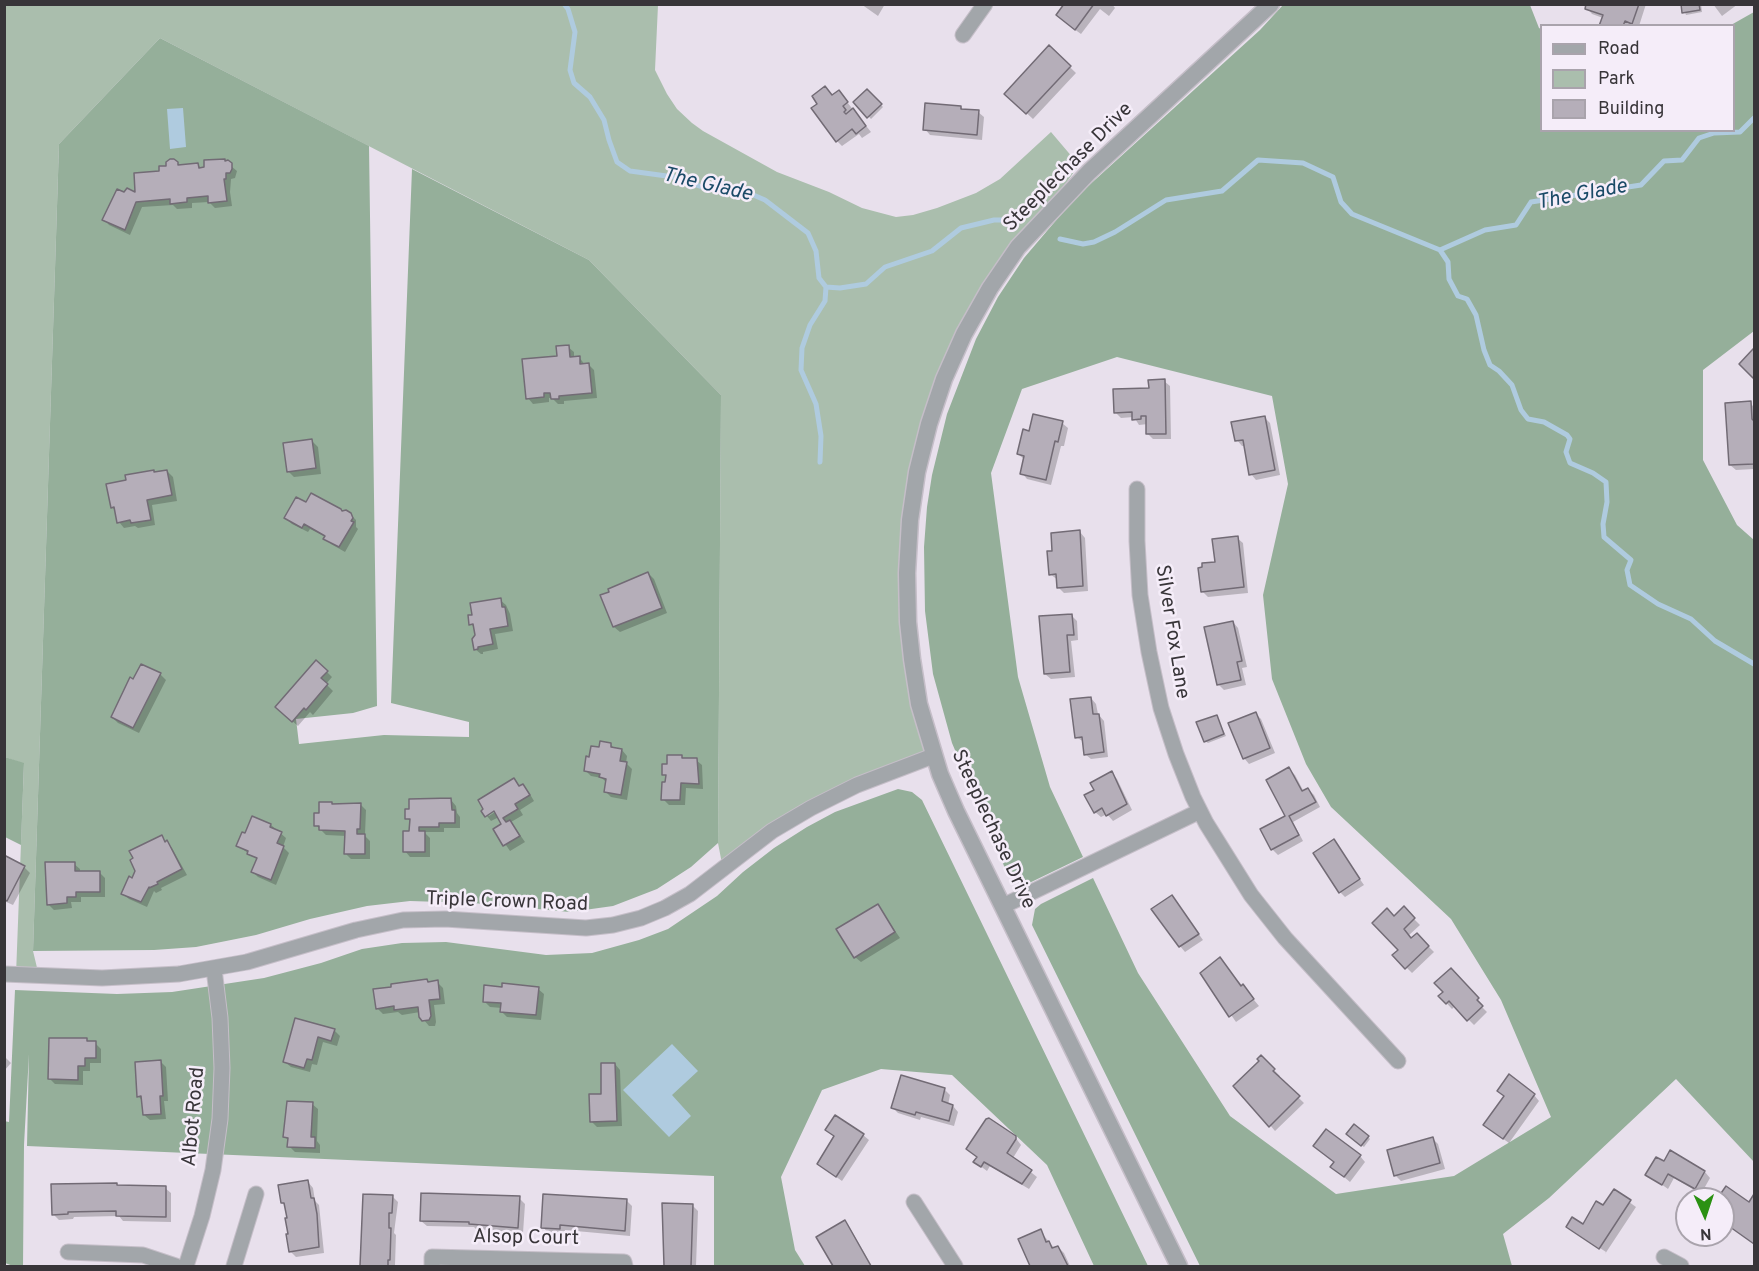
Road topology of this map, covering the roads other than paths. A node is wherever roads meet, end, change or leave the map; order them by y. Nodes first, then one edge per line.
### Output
1 (985, 4) edge
2 (1271, 4) edge
3 (963, 35) dead end
4 (1137, 489) dead end
5 (933, 756) junction
6 (1200, 811) junction
7 (1003, 906) junction
8 (214, 969) junction
9 (4, 974) edge
10 (1398, 1061) dead end
11 (256, 1194) dead end
12 (914, 1202) dead end
13 (68, 1252) dead end
14 (1664, 1257) dead end
15 (187, 1266) edge
16 (234, 1266) edge
17 (432, 1266) edge
18 (625, 1266) edge
19 (955, 1266) edge
20 (1179, 1266) edge
21 (1681, 1266) edge

1 - 3 street
2 - 5 street, Steeplechase Drive
4 - 6 street, Silver Fox Lane
5 - 7 street, Steeplechase Drive
5 - 8 street, Triple Crown Road
6 - 7 street
6 - 10 street, Silver Fox Lane
7 - 20 street, Steeplechase Drive
8 - 9 street, Triple Crown Road
8 - 15 street, Albot Road
11 - 16 street
12 - 19 street
13 - 15 street
14 - 21 street
17 - 18 street, Alsop Court

